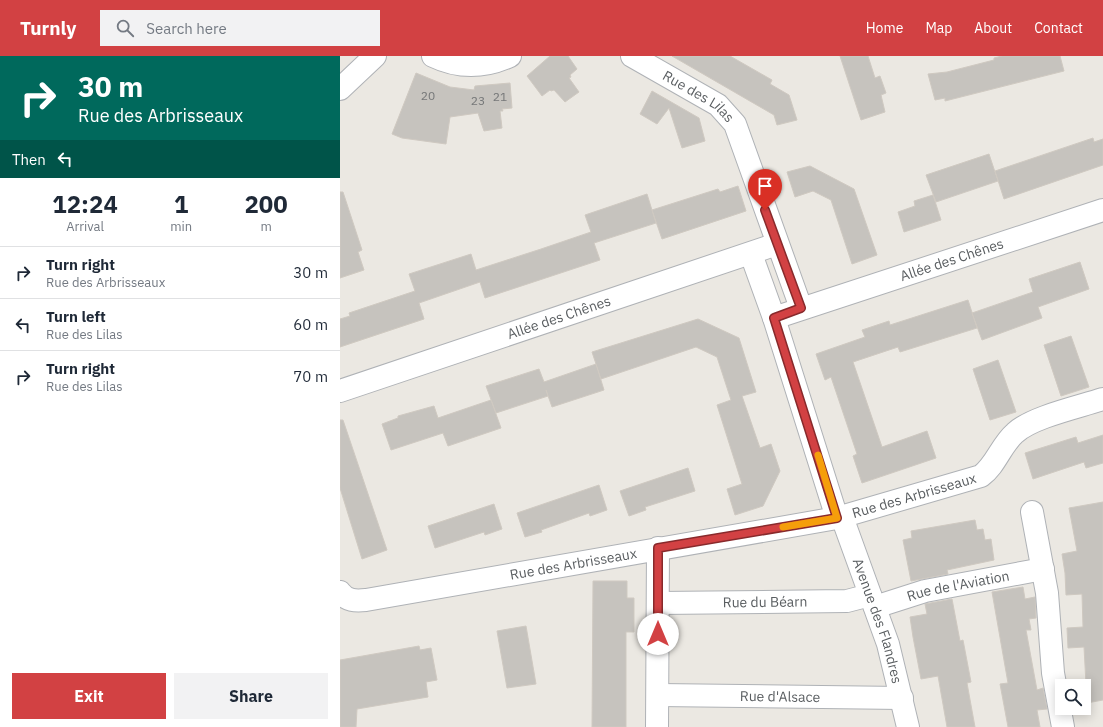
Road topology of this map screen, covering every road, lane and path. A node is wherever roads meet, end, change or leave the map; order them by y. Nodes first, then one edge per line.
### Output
1 (375, 56) edge
2 (433, 56) edge
3 (510, 56) edge
4 (632, 56) edge
5 (340, 89) edge
6 (1103, 210) edge
7 (778, 244) junction
8 (751, 254) junction
9 (801, 308) junction
10 (774, 318) junction
11 (340, 391) edge
12 (1103, 399) edge
13 (1032, 512) dead end
14 (840, 518) junction
15 (658, 548) junction
16 (1042, 569) junction
17 (343, 595) edge
18 (872, 601) junction
19 (658, 603) junction
20 (658, 695) junction
21 (902, 698) junction
22 (657, 727) edge
23 (908, 727) edge
24 (1063, 727) edge

1 - 5 street
2 - 3 street
4 - 7 street, Rue des Lilas
6 - 9 street, Allée des Chênes
7 - 8 street, Allée des Chênes
7 - 9 street, Rue des Lilas
8 - 10 street
8 - 11 street, Allée des Chênes
9 - 10 street
10 - 14 street
12 - 14 street, Rue des Arbrisseaux
13 - 16 street
14 - 15 street, Rue des Arbrisseaux
14 - 18 street, Avenue des Flandres
15 - 17 street, Rue des Arbrisseaux
15 - 19 street
16 - 18 street, Rue de l'Aviation
16 - 24 street
18 - 19 street, Rue du Béarn
18 - 21 street, Avenue des Flandres
19 - 20 street
20 - 21 street, Rue d'Alsace
20 - 22 street
21 - 23 street, Avenue des Flandres

